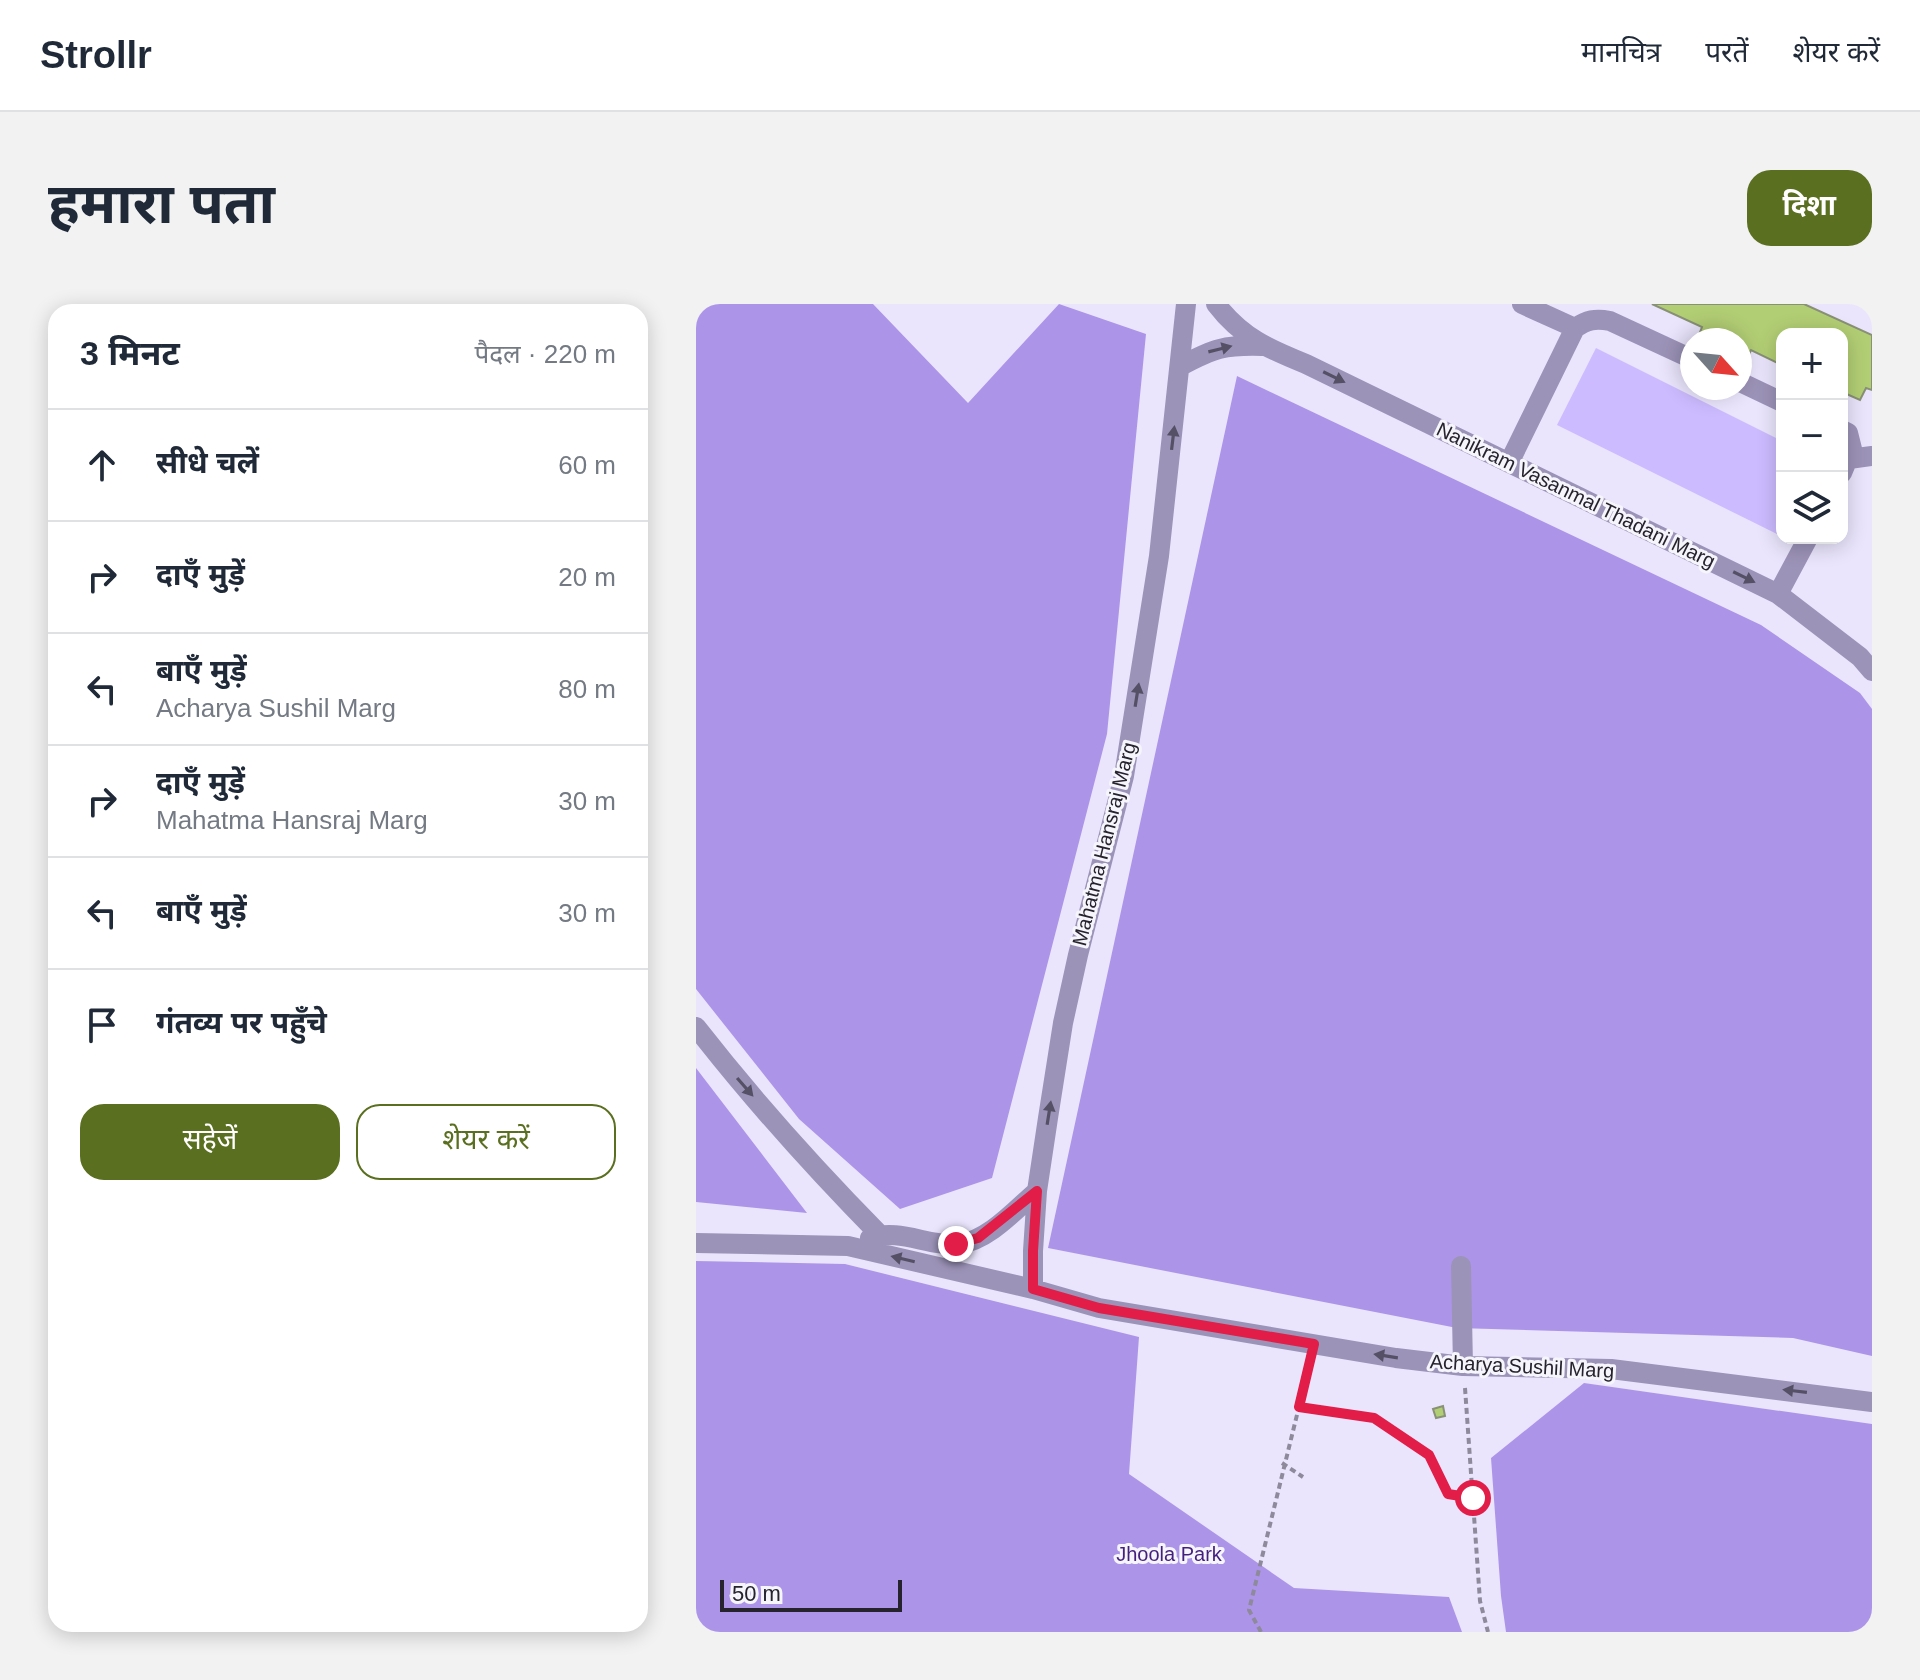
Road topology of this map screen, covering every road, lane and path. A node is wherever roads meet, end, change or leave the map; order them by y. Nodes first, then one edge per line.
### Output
1 (1186, 304) edge
2 (1216, 304) edge
3 (1522, 304) edge
4 (1575, 328) junction
5 (1262, 346) junction
6 (1680, 353) edge
7 (1181, 366) junction
8 (1752, 388) edge
9 (1778, 400) edge
10 (1848, 433) edge
11 (1848, 456) edge
12 (1872, 456) edge
13 (1509, 463) junction
14 (1848, 465) edge
15 (1805, 544) edge
16 (1778, 594) junction
17 (1872, 671) edge
18 (696, 1027) edge
19 (1037, 1191) junction
20 (880, 1235) junction
21 (696, 1243) edge
22 (848, 1246) junction
23 (1461, 1266) dead end
24 (1033, 1289) junction
25 (1314, 1344) junction
26 (1463, 1366) junction
27 (1872, 1402) edge
28 (1299, 1407) junction
29 (1282, 1463) dead end
30 (1303, 1477) dead end
31 (1473, 1498) junction
32 (1261, 1632) edge
33 (1488, 1632) edge

1 - 7 street, Mahatma Hansraj Marg
2 - 5 street
3 - 4 street
4 - 6 street
4 - 13 street
7 -> 5 street
5 -> 13 street, Nanikram Vasanmal Thadani Marg
19 -> 7 street, Mahatma Hansraj Marg
8 - 9 street
10 - 11 street
12 - 14 street
13 -> 16 street, Nanikram Vasanmal Thadani Marg
15 - 16 street
16 - 17 street, Nanikram Vasanmal Thadani Marg
18 -> 20 street
19 - 20 street
19 - 24 street, Mahatma Hansraj Marg
20 - 22 street
21 - 22 street
24 -> 22 street, Acharya Sushil Marg
23 - 26 street
24 - 25 street, Acharya Sushil Marg
26 -> 25 street, Acharya Sushil Marg
25 - 28 path
27 -> 26 street, Acharya Sushil Marg
26 - 31 path
28 - 31 path
28 - 32 path
29 - 30 path
31 - 33 path

